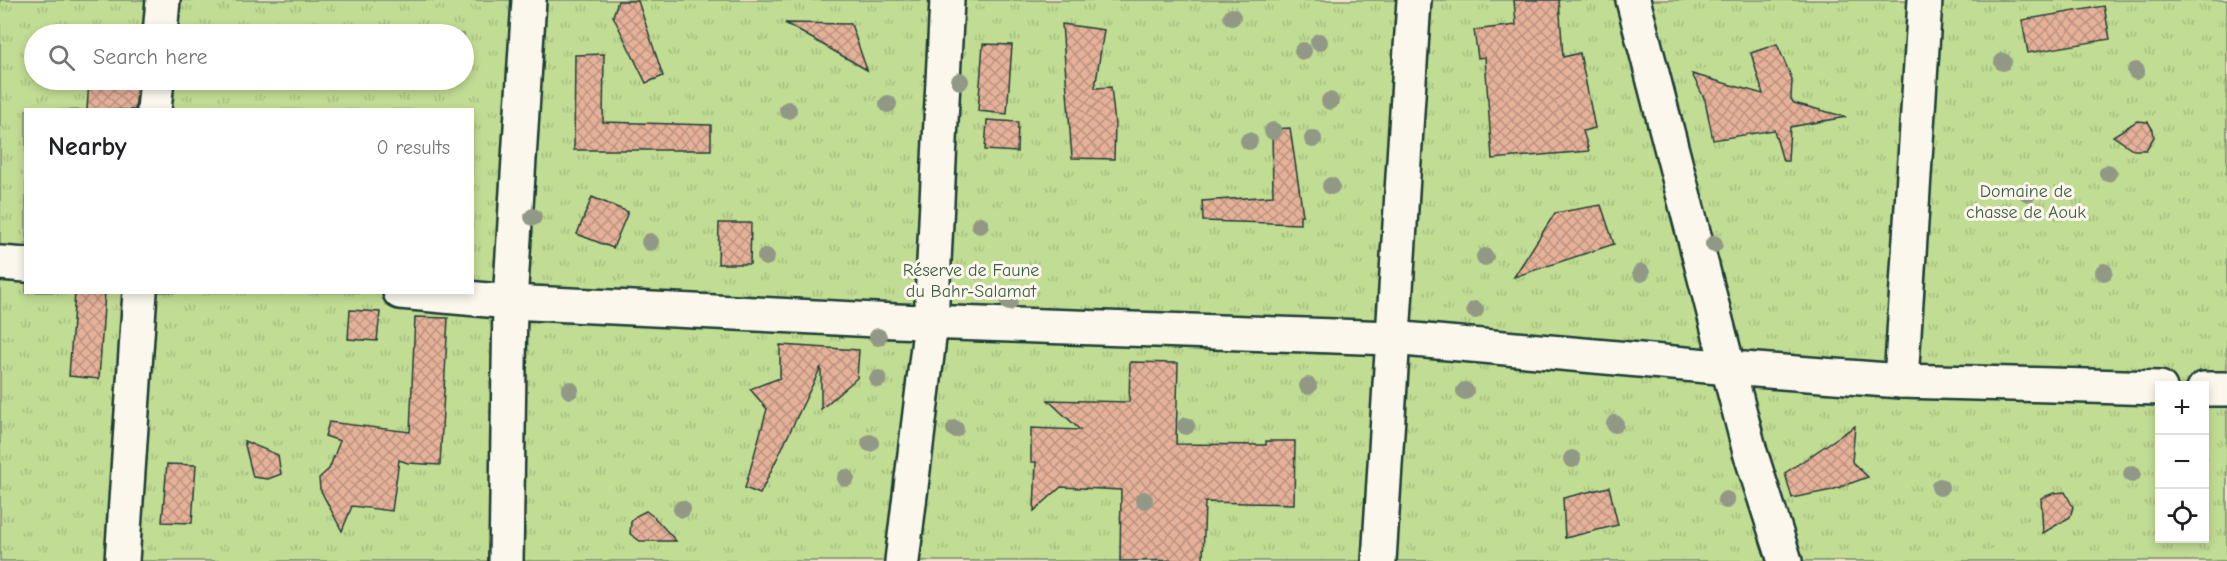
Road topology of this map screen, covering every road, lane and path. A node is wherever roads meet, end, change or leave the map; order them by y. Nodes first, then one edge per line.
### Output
1 (163, 0) edge
2 (529, 0) edge
3 (946, 0) edge
4 (1414, 0) edge
5 (1633, 0) edge
6 (1925, 0) edge
7 (161, 24) edge
8 (156, 90) edge
9 (154, 108) edge
10 (0, 263) edge
11 (24, 265) edge
12 (140, 294) edge
13 (422, 294) edge
14 (510, 302) junction
15 (931, 322) junction
16 (1392, 338) junction
17 (1730, 369) junction
18 (1901, 381) junction
19 (2155, 388) edge
20 (2209, 389) edge
21 (2227, 389) edge
22 (123, 561) edge
23 (506, 561) edge
24 (902, 561) edge
25 (1379, 561) edge
26 (1785, 561) edge

1 - 7 street
2 - 14 street
3 - 15 street
4 - 16 street
5 - 17 street
6 - 18 street
8 - 9 street
10 - 11 street
12 - 22 street
13 - 14 street
14 - 15 street
14 - 23 street
15 - 16 street
15 - 24 street
16 - 17 street
16 - 25 street
17 - 18 street
17 - 26 street
18 - 19 street
20 - 21 street

